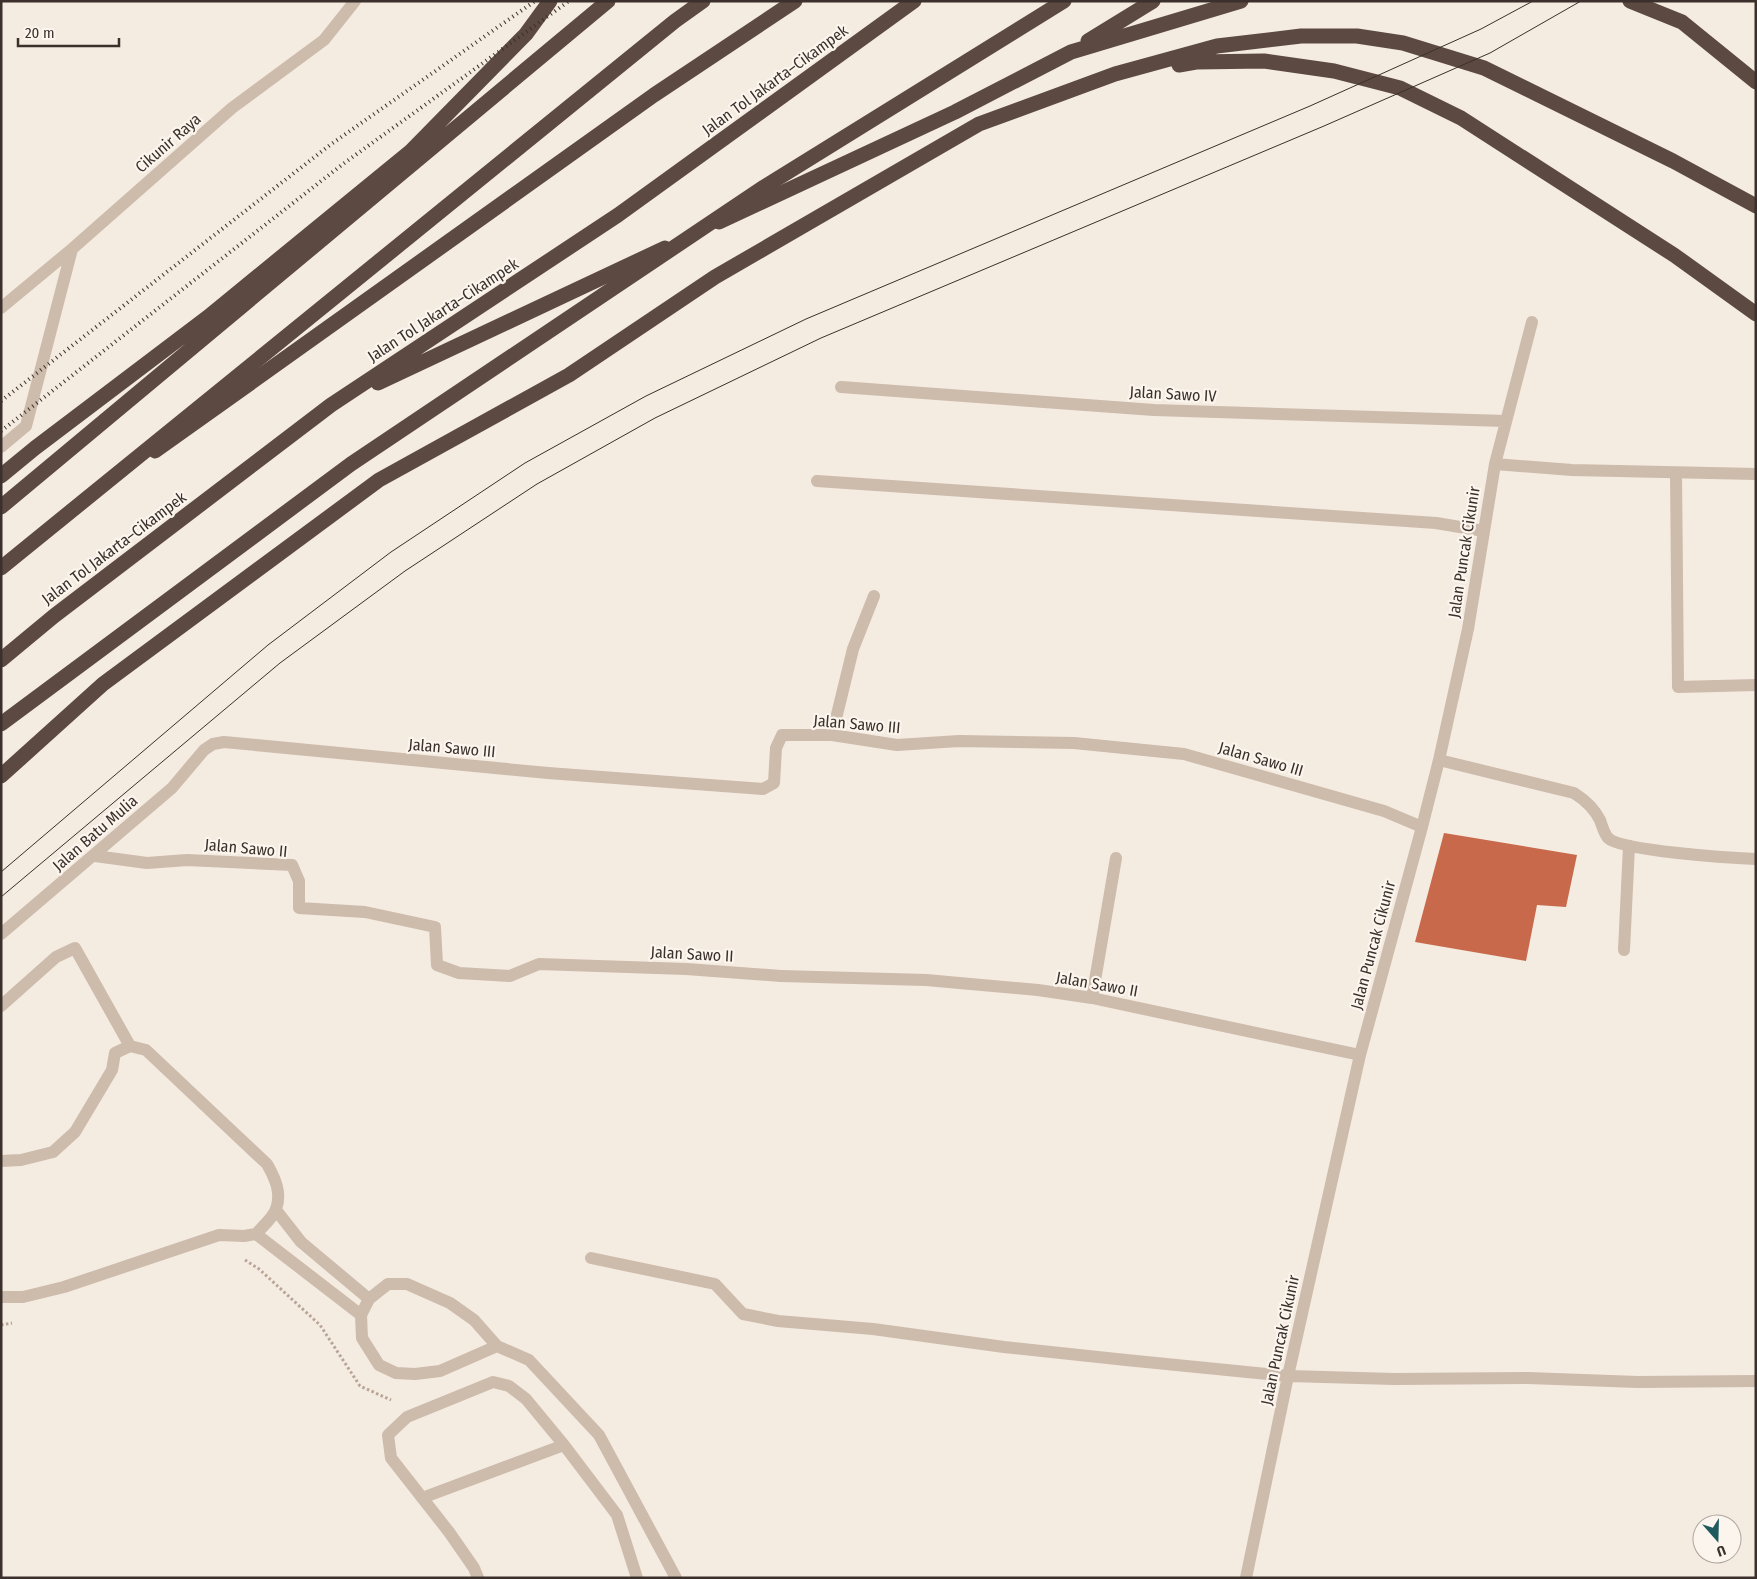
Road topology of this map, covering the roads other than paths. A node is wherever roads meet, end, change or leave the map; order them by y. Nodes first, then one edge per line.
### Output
1 (354, 1) edge
2 (550, 1) edge
3 (608, 1) edge
4 (703, 1) edge
5 (795, 1) edge
6 (914, 1) edge
7 (1064, 1) edge
8 (1153, 1) edge
9 (1241, 1) edge
10 (1630, 1) edge
11 (1070, 52) junction
12 (1115, 74) junction
13 (1756, 82) edge
14 (1756, 206) edge
15 (72, 249) junction
16 (1, 308) edge
17 (1756, 314) edge
18 (1532, 322) dead end
19 (840, 387) dead end
20 (331, 405) junction
21 (1505, 421) junction
22 (1, 447) edge
23 (1495, 464) junction
24 (1676, 473) junction
25 (1756, 474) edge
26 (1, 476) edge
27 (817, 481) dead end
28 (1, 507) edge
29 (1484, 531) junction
30 (1, 561) edge
31 (1, 568) edge
32 (874, 596) dead end
33 (1, 660) edge
34 (1756, 685) edge
35 (1, 724) edge
36 (832, 735) junction
37 (204, 750) joint
38 (1439, 760) junction
39 (1, 776) edge
40 (1422, 827) junction
41 (1628, 846) junction
42 (95, 856) junction
43 (1116, 858) dead end
44 (1756, 860) edge
45 (1, 934) edge
46 (1624, 950) dead end
47 (1092, 998) junction
48 (1, 1006) edge
49 (130, 1046) junction
50 (1360, 1055) junction
51 (1, 1161) edge
52 (276, 1210) junction
53 (256, 1234) junction
54 (591, 1258) dead end
55 (1, 1297) edge
56 (369, 1299) junction
57 (361, 1316) junction
58 (497, 1346) junction
59 (1288, 1376) junction
60 (1756, 1381) edge
61 (564, 1445) junction
62 (422, 1498) junction
63 (634, 1577) edge
64 (478, 1578) edge
65 (676, 1578) edge
66 (1246, 1578) edge

1 - 15 street, Cikunir Raya
2 - 26 highway
3 - 28 highway
4 - 31 highway, bridge
5 - 30 highway
6 - 20 highway, Jalan Tol Jakarta–Cikampek
7 - 35 highway, bridge
8 - 11 highway
9 - 11 highway
10 - 13 highway
11 - 20 highway
12 - 14 highway
12 - 17 highway
12 - 39 highway
15 - 16 street, Cikunir Raya
15 - 22 street
18 - 21 street, Jalan Puncak Cikunir
19 - 21 street, Jalan Sawo IV
20 - 33 highway, Jalan Tol Jakarta–Cikampek
21 - 23 street, Jalan Puncak Cikunir
23 - 24 street
23 - 29 street, Jalan Puncak Cikunir
24 - 25 street
24 - 34 street
27 - 29 street
29 - 38 street, Jalan Puncak Cikunir
32 - 36 street
36 - 37 street, Jalan Sawo III
36 - 40 street, Jalan Sawo III
37 - 42 street, Jalan Batu Mulia
38 - 40 street, Jalan Puncak Cikunir
38 - 41 street
40 - 50 street, Jalan Puncak Cikunir
41 - 44 street
41 - 46 street
42 - 45 street, Jalan Batu Mulia
42 - 47 street, Jalan Sawo II
43 - 47 street
47 - 50 street, Jalan Sawo II
48 - 49 street
49 - 51 street
49 - 52 street
50 - 59 street, Jalan Puncak Cikunir
52 - 53 street
52 - 56 street
53 - 55 street
53 - 57 street
54 - 59 street
56 - 57 street
56 - 58 street
57 - 58 street
58 - 65 street
59 - 60 street
59 - 66 street, Jalan Puncak Cikunir
61 - 62 street
61 - 62 street
61 - 63 street
62 - 64 street

